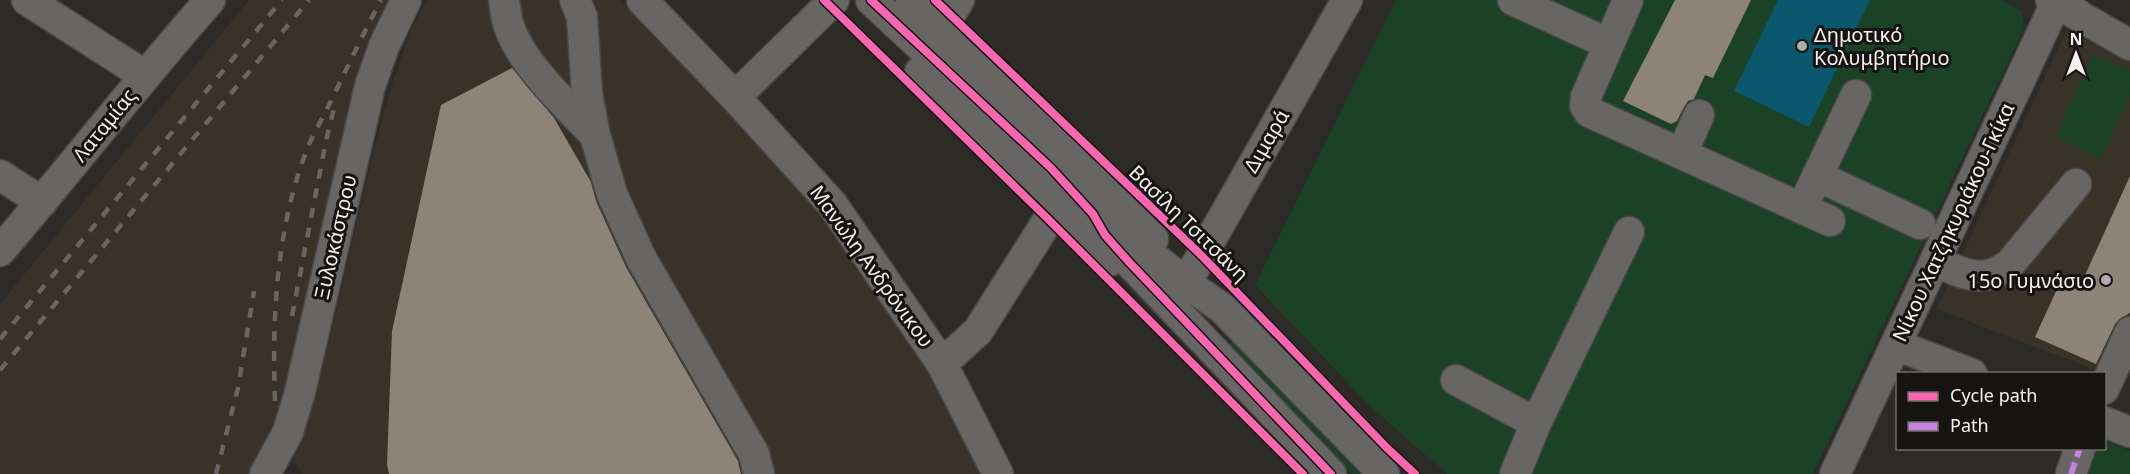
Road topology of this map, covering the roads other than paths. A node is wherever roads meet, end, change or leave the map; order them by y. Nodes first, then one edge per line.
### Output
1 (27, 0) edge
2 (210, 0) edge
3 (406, 0) edge
4 (504, 0) edge
5 (575, 0) edge
6 (642, 0) edge
7 (834, 0) edge
8 (848, 0) edge
9 (871, 0) edge
10 (911, 0) edge
11 (959, 0) edge
12 (1347, 0) edge
13 (1513, 0) edge
14 (1628, 0) edge
15 (2053, 2) edge
16 (941, 29) junction
17 (2130, 43) edge
18 (1609, 44) junction
19 (144, 75) junction
20 (1856, 94) dead end
21 (735, 97) junction
22 (1700, 115) dead end
23 (595, 135) junction
24 (1682, 153) junction
25 (0, 175) edge
26 (1817, 176) junction
27 (2076, 184) dead end
28 (0, 199) edge
29 (1802, 208) junction
30 (1055, 209) junction
31 (35, 210) junction
32 (1830, 221) dead end
33 (1920, 224) dead end
34 (1629, 232) dead end
35 (0, 251) edge
36 (1935, 261) junction
37 (1181, 285) junction
38 (2130, 332) edge
39 (1896, 345) junction
40 (942, 364) junction
41 (1967, 372) edge
42 (1456, 380) dead end
43 (2106, 385) edge
44 (1536, 423) junction
45 (2106, 423) edge
46 (2130, 432) edge
47 (2079, 450) edge
48 (265, 474) edge
49 (759, 474) edge
50 (998, 474) edge
51 (1331, 474) edge
52 (1384, 474) edge
53 (1515, 474) edge
54 (1835, 474) edge
55 (2071, 474) edge

1 - 19 street
2 - 19 street, Λαταμίας
3 - 48 street, Ξυλοκάστρου
4 - 23 street
5 - 23 street
6 - 21 street, Μανώλη Ανδρόνικου
7 - 21 street
8 - 30 street
9 - 37 street, Βασίλη Τσιτσάνη
10 - 16 street, Βασίλη Τσιτσάνη
11 - 16 street
12 - 37 street, Διμαρά
13 - 18 street
14 - 18 street
15 - 17 street
15 - 36 street, Νίκου Χατζηκυριάκου-Γκίκα
16 - 37 street, Βασίλη Τσιτσάνη
18 - 24 street
19 - 31 street, Λαταμίας
20 - 26 street
21 - 40 street, Μανώλη Ανδρόνικου
22 - 24 street
23 - 49 street
24 - 29 street
25 - 31 street
26 - 29 street
26 - 33 street
27 - 36 street
28 - 31 street
29 - 32 street
30 - 37 street
30 - 40 street
31 - 35 street, Λαταμίας
34 - 44 street
36 - 39 street, Νίκου Χατζηκυριάκου-Γκίκα
37 - 51 street, Βασίλη Τσιτσάνη
37 - 52 street, Βασίλη Τσιτσάνη
38 - 43 street
39 - 41 street
39 - 54 street, Νίκου Χατζηκυριάκου-Γκίκα
40 - 50 street, Μανώλη Ανδρόνικου
42 - 44 street
44 - 53 street
45 - 46 street
47 - 55 street

